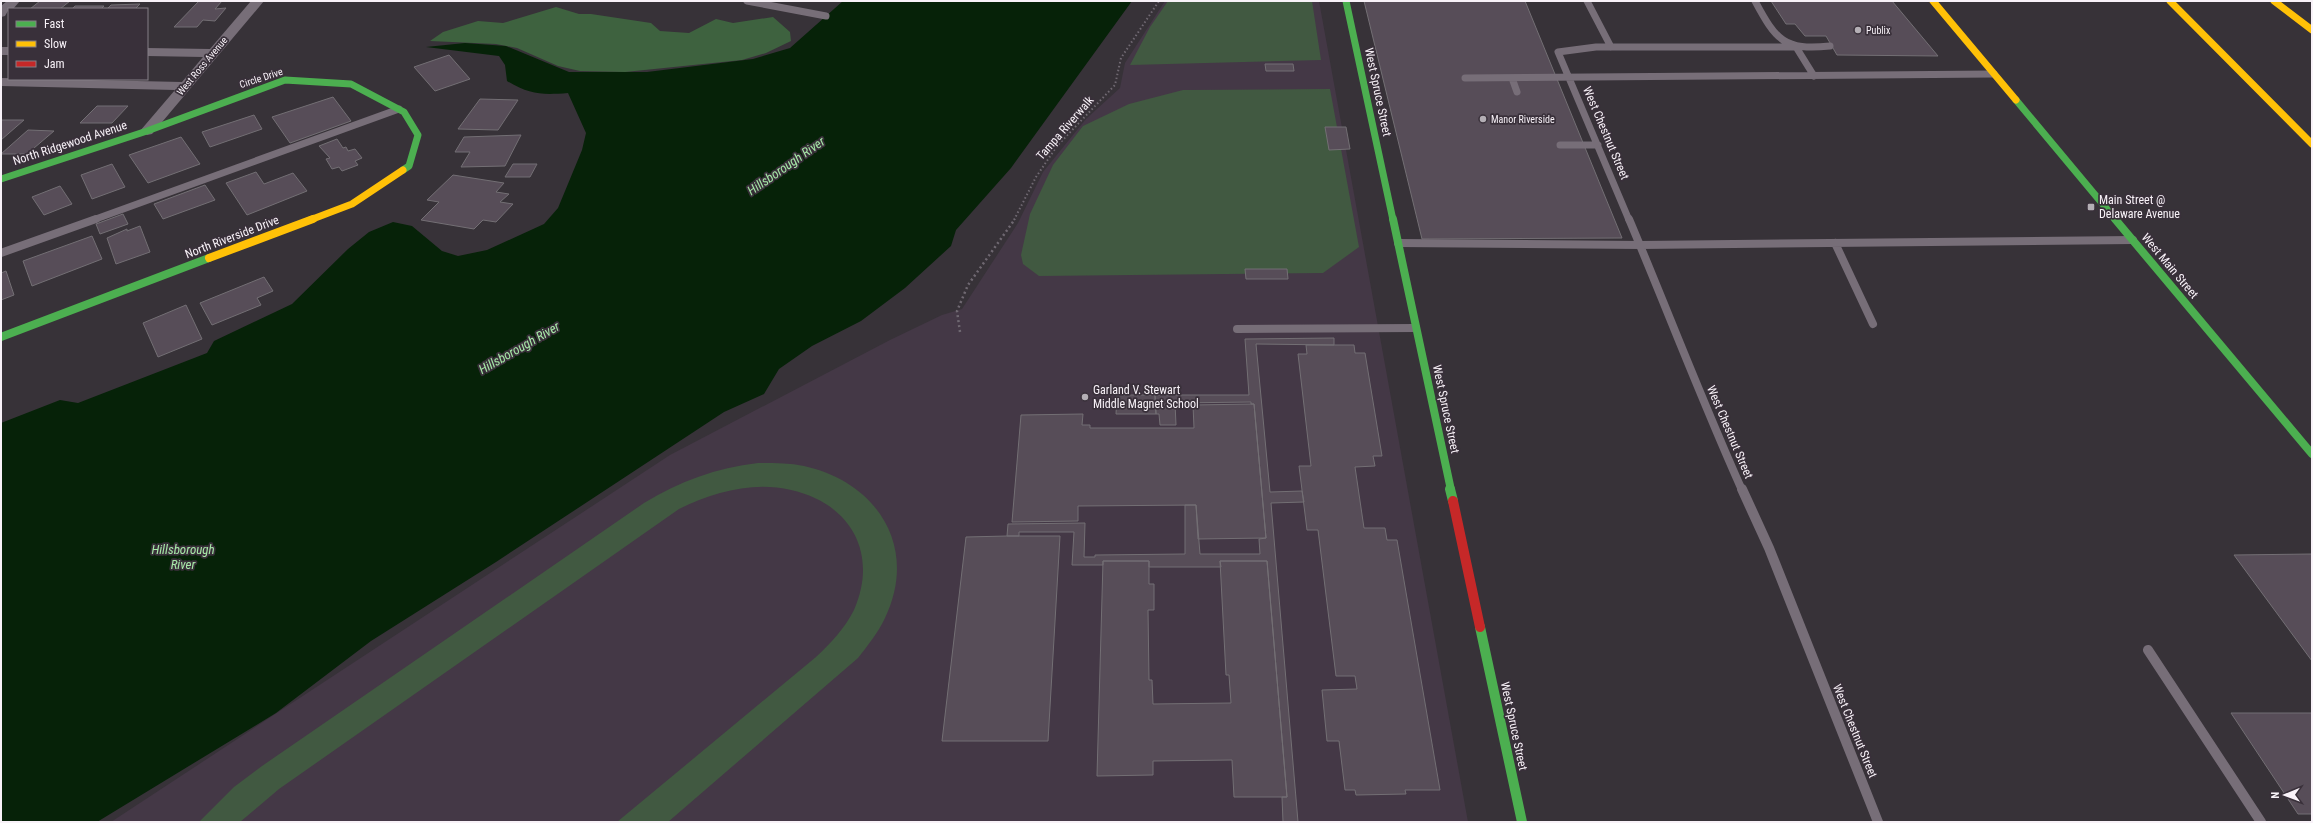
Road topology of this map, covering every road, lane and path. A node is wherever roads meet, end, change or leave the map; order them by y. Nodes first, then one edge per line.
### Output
1 (14, 1) edge
2 (258, 1) edge
3 (747, 1) edge
4 (1159, 1) edge
5 (1346, 1) edge
6 (1588, 1) edge
7 (1754, 1) edge
8 (1933, 1) edge
9 (2170, 1) edge
10 (2274, 1) edge
11 (1, 13) edge
12 (826, 16) dead end
13 (2312, 30) edge
14 (1830, 46) dead end
15 (1611, 47) junction
16 (1796, 47) junction
17 (148, 52) edge
18 (212, 53) junction
19 (1994, 74) junction
20 (1814, 76) junction
21 (1465, 78) dead end
22 (1512, 78) junction
23 (1569, 79) junction
24 (1, 82) edge
25 (184, 86) junction
26 (1517, 92) dead end
27 (402, 110) junction
28 (146, 131) junction
29 (2312, 144) edge
30 (1560, 145) dead end
31 (1598, 145) junction
32 (1, 179) edge
33 (2133, 240) junction
34 (1398, 243) junction
35 (1835, 243) junction
36 (1641, 245) junction
37 (1, 253) edge
38 (1872, 324) dead end
39 (1416, 328) junction
40 (1237, 329) dead end
41 (960, 332) dead end
42 (1, 337) edge
43 (2312, 454) edge
44 (2148, 650) dead end
45 (1522, 822) edge
46 (1878, 822) edge
47 (2261, 822) edge

1 - 11 street
2 - 18 street, West Ross Avenue
3 - 12 lane
4 - 41 path, Tampa Riverwalk
5 - 34 main road, West Spruce Street
6 - 15 lane
7 - 16 lane
8 - 19 main road, West Main Street
9 - 29 main road
10 - 13 main road
14 - 16 lane
15 - 16 lane
15 - 23 lane, West Chestnut Street
16 - 20 lane
17 - 18 street
18 - 25 street, West Ross Avenue
19 - 20 lane
19 - 33 main road, West Main Street
20 - 23 lane
21 - 22 lane
22 - 23 lane
22 - 26 lane
23 - 31 lane, West Chestnut Street
24 - 25 street
25 - 28 street, West Ross Avenue
27 - 28 main road, Circle Drive
27 - 37 lane
27 - 42 main road, North Riverside Drive
28 - 32 main road, North Ridgewood Avenue
30 - 31 lane
31 - 36 lane, West Chestnut Street
33 - 35 lane
33 - 43 main road, West Main Street
34 - 36 lane
34 - 39 main road, West Spruce Street
35 - 36 lane
35 - 38 lane
36 - 46 lane, West Chestnut Street
39 - 40 lane
39 - 45 main road, West Spruce Street
44 - 47 lane

